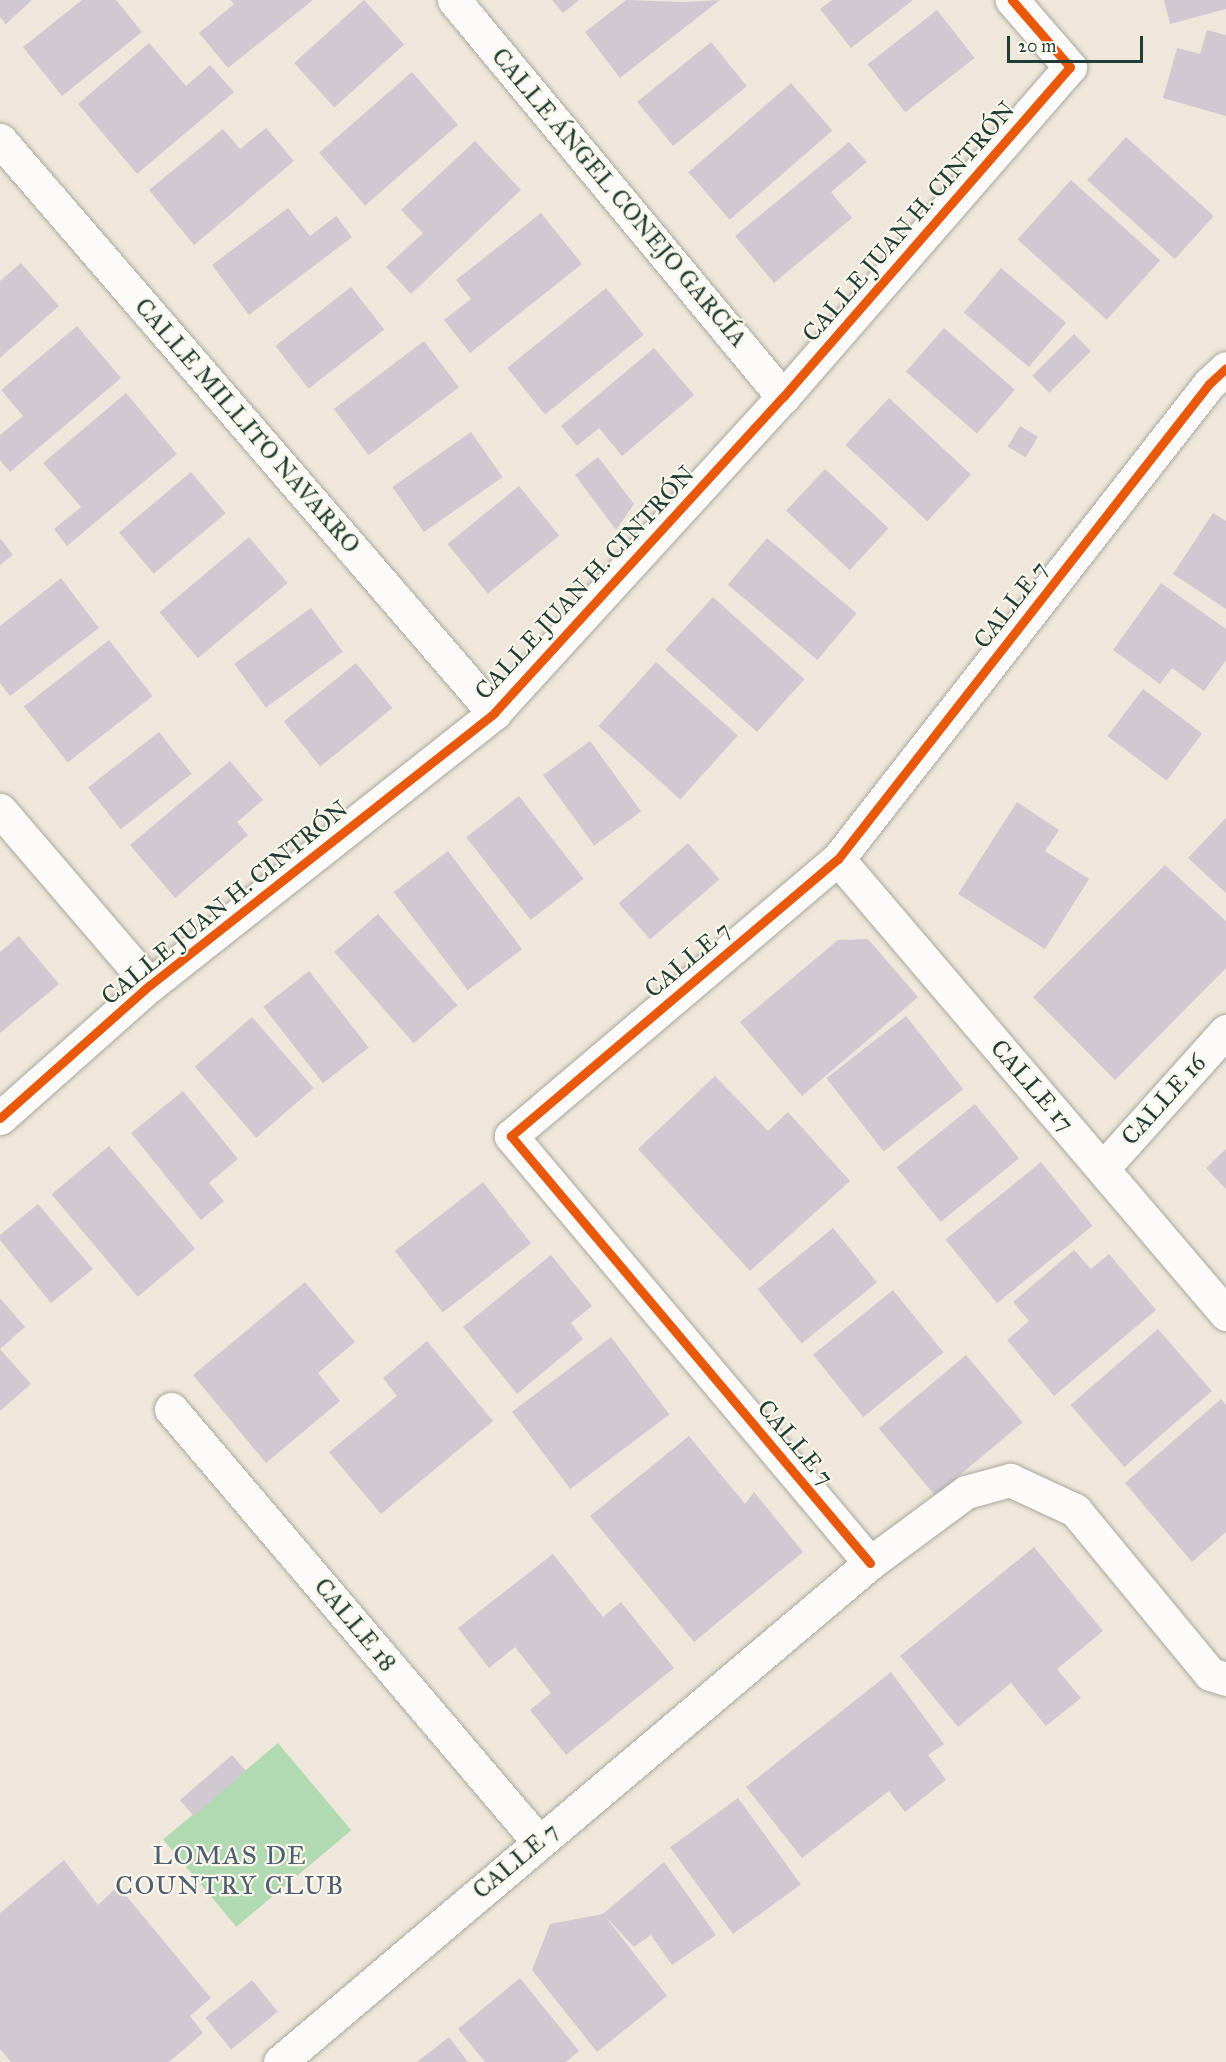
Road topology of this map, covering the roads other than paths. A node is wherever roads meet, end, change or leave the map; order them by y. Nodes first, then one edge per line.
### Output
1 (454, 0) edge
2 (1012, 0) edge
3 (0, 140) edge
4 (1226, 368) edge
5 (783, 397) junction
6 (494, 713) junction
7 (0, 810) edge
8 (838, 859) junction
9 (150, 985) junction
10 (1226, 1031) edge
11 (0, 1118) edge
12 (1103, 1168) junction
13 (1226, 1314) edge
14 (171, 1409) dead end
15 (870, 1563) junction
16 (1226, 1679) edge
17 (538, 1841) junction
18 (280, 2062) edge

1 - 5 street, CALLE ÁNGEL CONEJO GARCÍA
2 - 5 street, CALLE JUAN H. CINTRÓN
3 - 6 street, CALLE MILLITO NAVARRO
4 - 8 street, CALLE 7
5 - 6 street, CALLE JUAN H. CINTRÓN
6 - 9 street, CALLE JUAN H. CINTRÓN
7 - 9 street
8 - 12 street, CALLE 17
8 - 15 street, CALLE 7
9 - 11 street, CALLE JUAN H. CINTRÓN
10 - 12 street, CALLE 16
12 - 13 street, CALLE 17
14 - 17 street, CALLE 18
15 - 16 street
15 - 17 street, CALLE 7
17 - 18 street, CALLE 7

